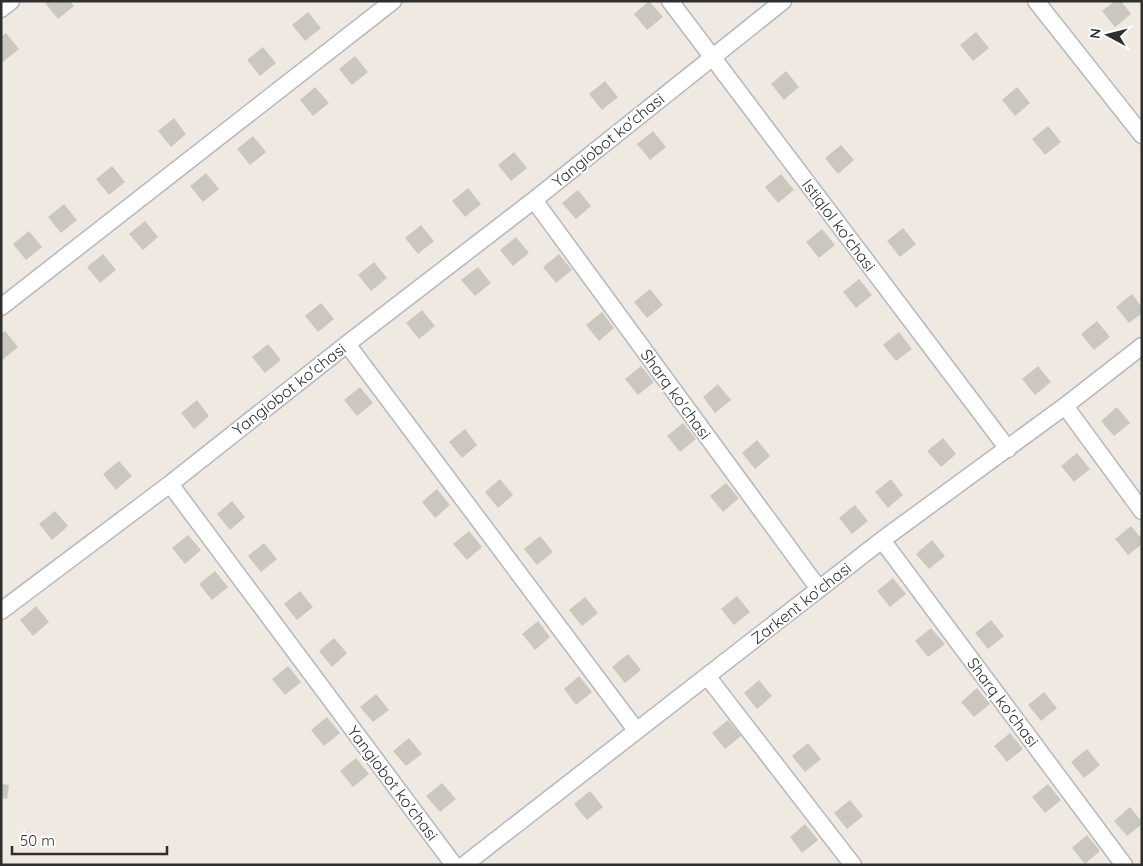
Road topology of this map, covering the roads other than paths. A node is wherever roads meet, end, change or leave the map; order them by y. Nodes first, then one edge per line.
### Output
1 (11, 1) edge
2 (393, 1) edge
3 (670, 1) edge
4 (783, 1) edge
5 (1036, 1) edge
6 (1, 9) edge
7 (712, 56) junction
8 (1142, 135) edge
9 (534, 200) junction
10 (1, 307) edge
11 (346, 344) junction
12 (1142, 346) edge
13 (1065, 406) junction
14 (1008, 449) junction
15 (170, 484) junction
16 (1142, 511) edge
17 (882, 540) junction
18 (819, 589) junction
19 (1, 611) edge
20 (707, 676) junction
21 (636, 730) junction
22 (454, 865) edge
23 (464, 865) edge
24 (853, 865) edge
25 (1124, 865) edge

1 - 6 street
2 - 10 street
3 - 7 street, Istiqlol ko'chasi
4 - 7 street, Yangiobot ko'chasi
5 - 8 street
7 - 9 street, Yangiobot ko'chasi
7 - 14 street, Istiqlol ko'chasi
9 - 11 street, Yangiobot ko'chasi
9 - 18 street, Sharq ko'chasi
11 - 15 street, Yangiobot ko'chasi
11 - 21 street
12 - 13 street, Zarkent ko'chasi
13 - 14 street, Zarkent ko'chasi
13 - 16 street
14 - 17 street, Zarkent ko'chasi
15 - 19 street
15 - 22 street, Yangiobot ko'chasi
17 - 18 street, Zarkent ko'chasi
17 - 25 street, Sharq ko'chasi
18 - 20 street, Zarkent ko'chasi
20 - 21 street, Zarkent ko'chasi
20 - 24 street
21 - 23 street, Zarkent ko'chasi

